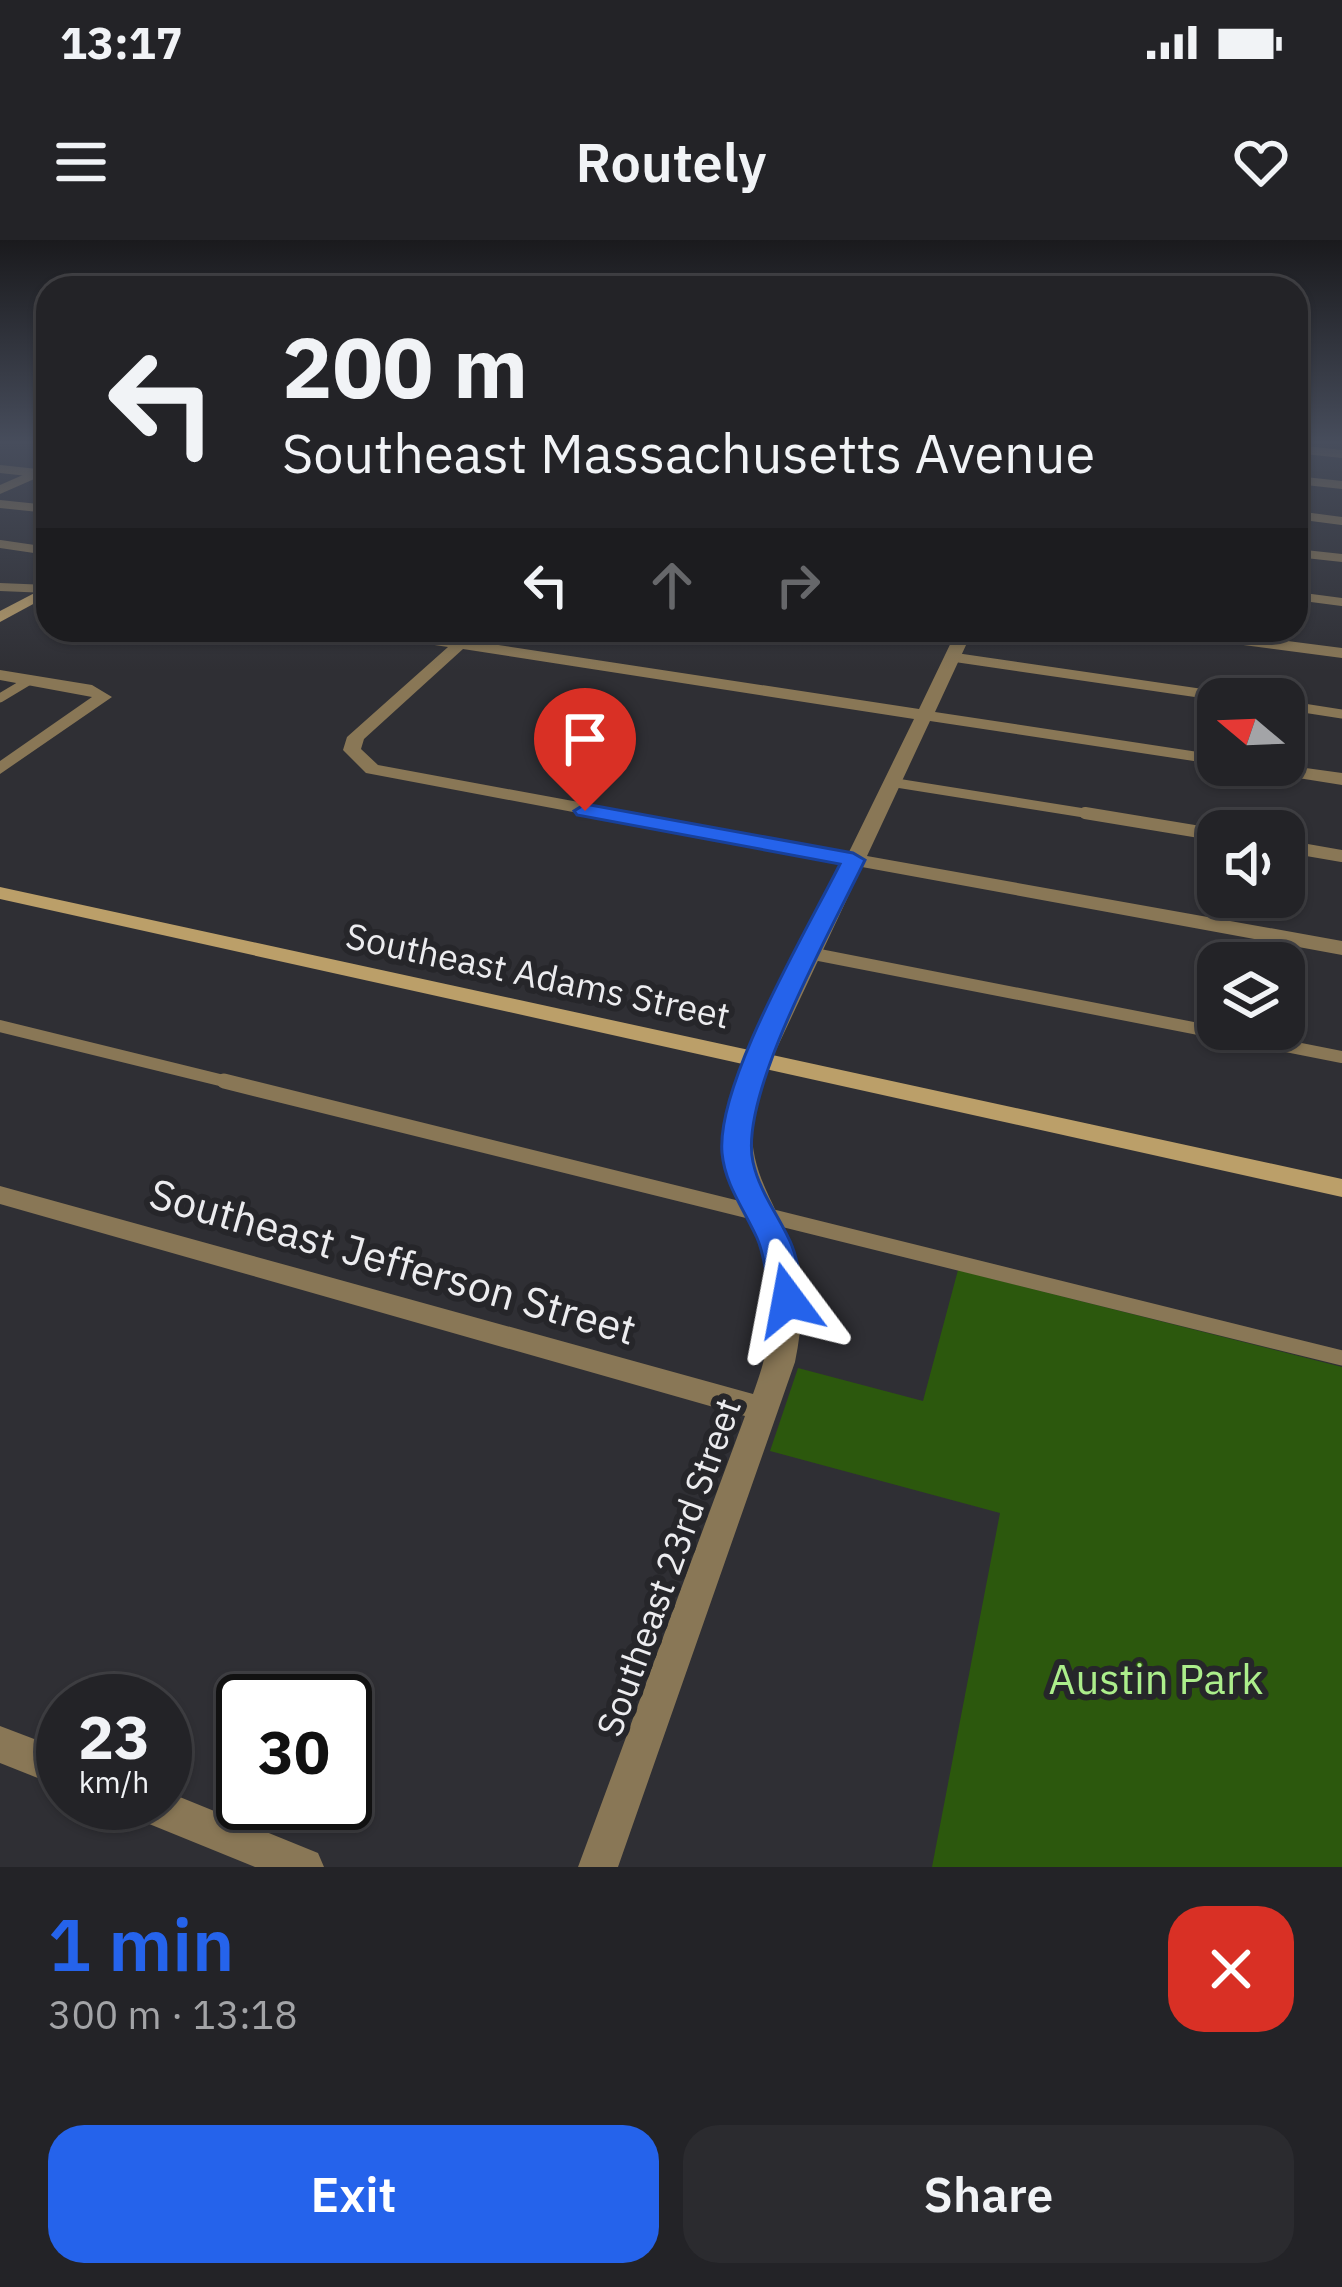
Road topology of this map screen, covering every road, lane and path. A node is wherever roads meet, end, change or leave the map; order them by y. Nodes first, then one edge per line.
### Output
1 (0, 544) edge
2 (36, 549) edge
3 (1308, 554) edge
4 (1342, 558) edge
5 (0, 587) edge
6 (36, 589) edge
7 (36, 597) edge
8 (1308, 598) edge
9 (1342, 602) edge
10 (0, 617) edge
11 (447, 642) edge
12 (462, 642) edge
13 (959, 642) edge
14 (1258, 642) edge
15 (460, 644) junction
16 (1342, 653) edge
17 (952, 657) junction
18 (0, 675) edge
19 (30, 680) junction
20 (1197, 693) edge
21 (0, 698) edge
22 (1305, 708) edge
23 (1342, 714) edge
24 (922, 716) junction
25 (1197, 757) edge
26 (0, 769) edge
27 (1305, 773) edge
28 (1342, 779) edge
29 (890, 782) junction
30 (1197, 833) edge
31 (1305, 850) edge
32 (1342, 856) edge
33 (853, 860) junction
34 (0, 893) edge
35 (1342, 948) edge
36 (809, 953) junction
37 (0, 1026) edge
38 (1342, 1057) edge
39 (758, 1060) junction
40 (1342, 1188) edge
41 (0, 1195) edge
42 (760, 1215) junction
43 (1342, 1358) edge
44 (764, 1409) junction
45 (0, 1744) edge
46 (36, 1758) edge
47 (192, 1822) edge
48 (304, 1867) edge
49 (598, 1867) edge

1 - 2 lane
3 - 4 street
5 - 6 street
7 - 10 main road
8 - 9 lane
11 - 15 street
12 - 15 street
13 - 17 street, Southeast 23rd Street
14 - 16 street
15 - 24 street
15 - 33 street
17 - 20 lane
17 - 24 street, Southeast 23rd Street
18 - 19 street
19 - 21 lane
19 - 26 street
22 - 23 lane
24 - 25 street
24 - 29 street, Southeast 23rd Street
27 - 28 street
29 - 30 lane
29 - 33 street, Southeast 23rd Street
31 - 32 lane
33 - 35 street
33 - 36 street, Southeast 23rd Street
34 - 39 main road, Southeast Adams Street
36 - 38 lane
36 - 39 street, Southeast 23rd Street
37 - 42 lane
39 - 40 main road, Southeast Adams Street
39 - 42 street, Southeast 23rd Street
41 - 44 street, Southeast Jefferson Street
42 - 43 lane
42 - 44 street, Southeast 23rd Street
44 - 49 street, Southeast 23rd Street
45 - 46 street
47 - 48 street

